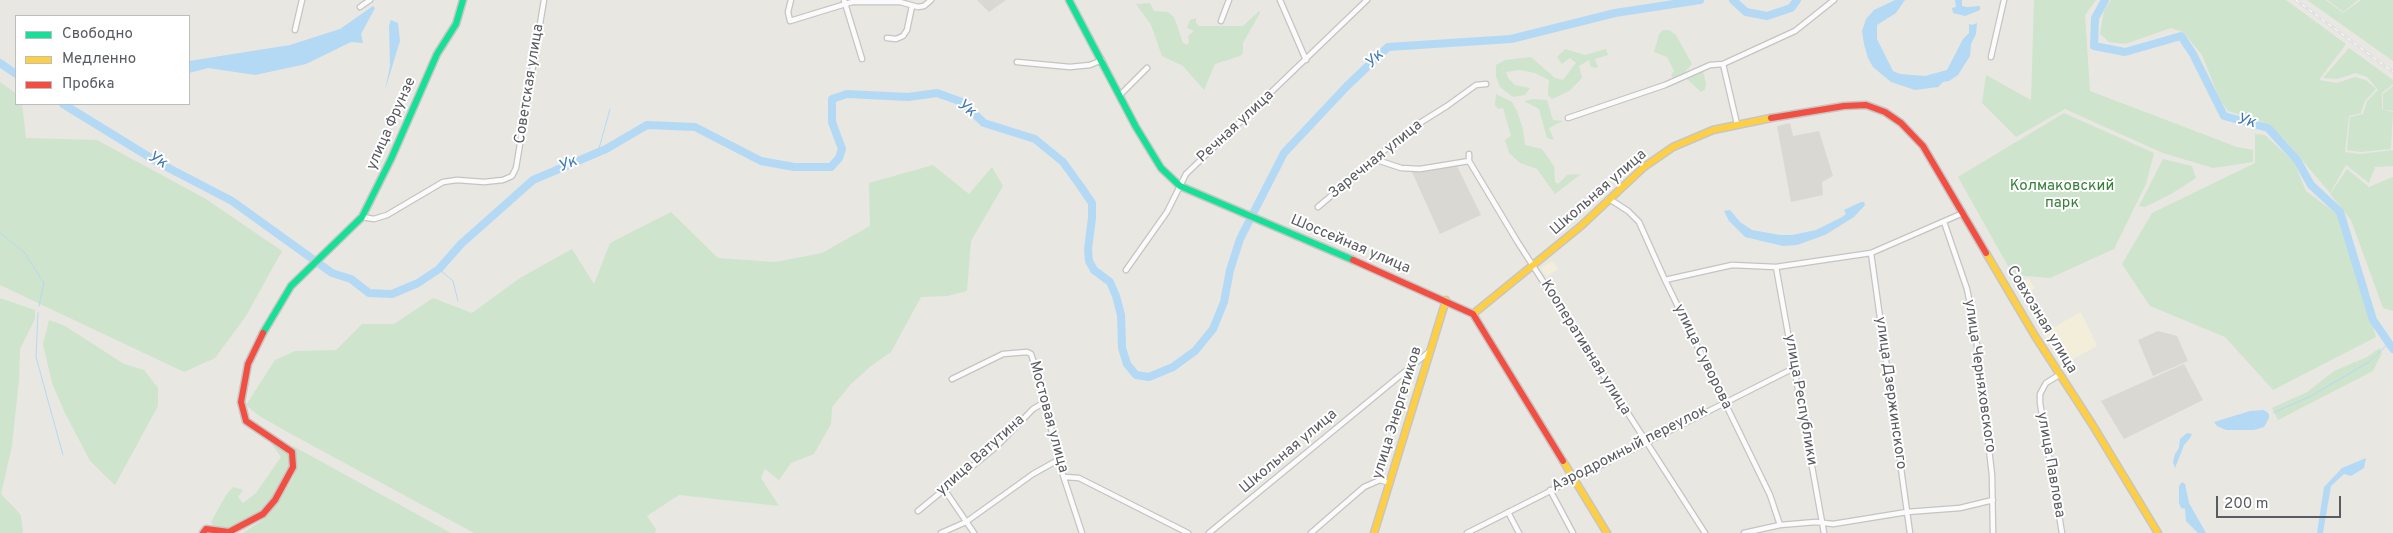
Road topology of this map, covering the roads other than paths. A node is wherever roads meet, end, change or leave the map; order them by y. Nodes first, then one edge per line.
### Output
1 (302, 0) edge
2 (370, 0) edge
3 (463, 0) edge
4 (544, 0) edge
5 (791, 0) edge
6 (931, 0) edge
7 (1069, 0) edge
8 (1229, 0) edge
9 (1280, 0) edge
10 (1367, 0) edge
11 (1834, 0) edge
12 (2004, 0) edge
13 (899, 1) edge
14 (844, 2) edge
15 (912, 6) junction
16 (360, 7) dead end
17 (1221, 21) dead end
18 (295, 30) dead end
19 (887, 38) dead end
20 (1991, 57) dead end
21 (862, 59) dead end
22 (1102, 60) junction
23 (1306, 60) junction
24 (1017, 62) dead end
25 (1723, 64) junction
26 (1147, 68) dead end
27 (1486, 84) dead end
28 (1120, 94) junction
29 (1568, 118) dead end
30 (1901, 123) joint
31 (1737, 124) junction
32 (1469, 154) dead end
33 (1374, 159) junction
34 (1469, 161) junction
35 (1180, 186) junction
36 (1610, 200) junction
37 (1318, 207) dead end
38 (1963, 213) junction
39 (362, 217) junction
40 (1944, 222) junction
41 (1871, 254) junction
42 (1533, 266) junction
43 (1776, 267) junction
44 (1126, 270) dead end
45 (1665, 280) junction
46 (1446, 300) junction
47 (1473, 314) junction
48 (1430, 351) junction
49 (1794, 368) junction
50 (2059, 375) junction
51 (952, 380) dead end
52 (1045, 402) junction
53 (1724, 402) junction
54 (1644, 442) junction
55 (1058, 460) junction
56 (1065, 477) junction
57 (1574, 480) junction
58 (1390, 483) junction
59 (944, 489) junction
60 (1550, 490) junction
61 (1993, 500) junction
62 (918, 511) dead end
63 (1508, 512) junction
64 (1907, 512) junction
65 (966, 522) junction
66 (1822, 523) junction
67 (1780, 525) junction
68 (1216, 531) edge
69 (203, 533) edge
70 (942, 533) edge
71 (974, 533) edge
72 (1082, 533) edge
73 (1188, 533) edge
74 (1209, 533) edge
75 (1311, 533) edge
76 (1374, 533) edge
77 (1467, 533) edge
78 (1519, 533) edge
79 (1574, 533) edge
80 (1607, 533) edge
81 (1705, 533) edge
82 (1744, 533) edge
83 (1824, 533) edge
84 (1910, 533) edge
85 (1993, 533) edge
86 (2062, 533) edge
87 (2158, 533) edge

1 - 18 street
2 - 16 street
3 - 39 street, улица Фрунзе
4 - 39 street, Советская улица
5 - 14 street
6 - 15 street
7 - 22 street, Шоссейная улица
8 - 17 street
9 - 23 street
10 - 23 street, Речная улица
11 - 25 street
12 - 20 street
13 - 14 street
13 - 15 street
14 - 21 street
15 - 19 street
22 - 24 street
22 - 28 street, Шоссейная улица
23 - 35 street, Речная улица
25 - 29 street
25 - 31 street
26 - 28 street
27 - 33 street, Заречная улица
28 - 35 street, Шоссейная улица
30 - 31 street, Школьная улица
30 - 38 street, Совхозная улица
31 - 36 street, Школьная улица
32 - 34 street
33 - 34 street
33 - 37 street, Заречная улица
34 - 42 street, Кооперативная улица
35 - 44 street, Речная улица
35 - 46 street, Шоссейная улица
36 - 42 street, Школьная улица
36 - 45 street, улица Суворова
38 - 40 street
38 - 50 street, Совхозная улица
39 - 69 street, улица Фрунзе
40 - 41 street
40 - 61 street, улица Черняховского
41 - 43 street
41 - 64 street, улица Дзержинского
42 - 47 street, Школьная улица
42 - 54 street, Кооперативная улица
43 - 45 street
43 - 49 street, улица Республики
45 - 53 street, улица Суворова
46 - 47 street, Шоссейная улица
46 - 48 street, улица Энергетиков
47 - 57 street
48 - 58 street, улица Энергетиков
48 - 68 street, Школьная улица
49 - 53 street, Аэродромный переулок
49 - 66 street, улица Республики
50 - 86 street, улица Павлова
50 - 87 street, Совхозная улица
51 - 52 street, Мостовая улица
52 - 55 street, Мостовая улица
52 - 59 street, улица Ватутина
53 - 54 street, Аэродромный переулок
53 - 67 street, улица Суворова
54 - 57 street, Аэродромный переулок
54 - 81 street, Кооперативная улица
55 - 56 street, Мостовая улица
55 - 65 street
56 - 72 street, Мостовая улица
56 - 73 street
57 - 60 street, Аэродромный переулок
57 - 80 street
58 - 75 street
58 - 76 street, улица Энергетиков
59 - 62 street, улица Ватутина
59 - 65 street
60 - 63 street, Аэродромный переулок
60 - 79 street
61 - 64 street
61 - 85 street, улица Черняховского
63 - 77 street, Аэродромный переулок
63 - 78 street
64 - 66 street
64 - 84 street, улица Дзержинского
65 - 70 street
65 - 71 street
66 - 67 street
66 - 83 street, улица Республики
67 - 82 street
68 - 74 street, Школьная улица

